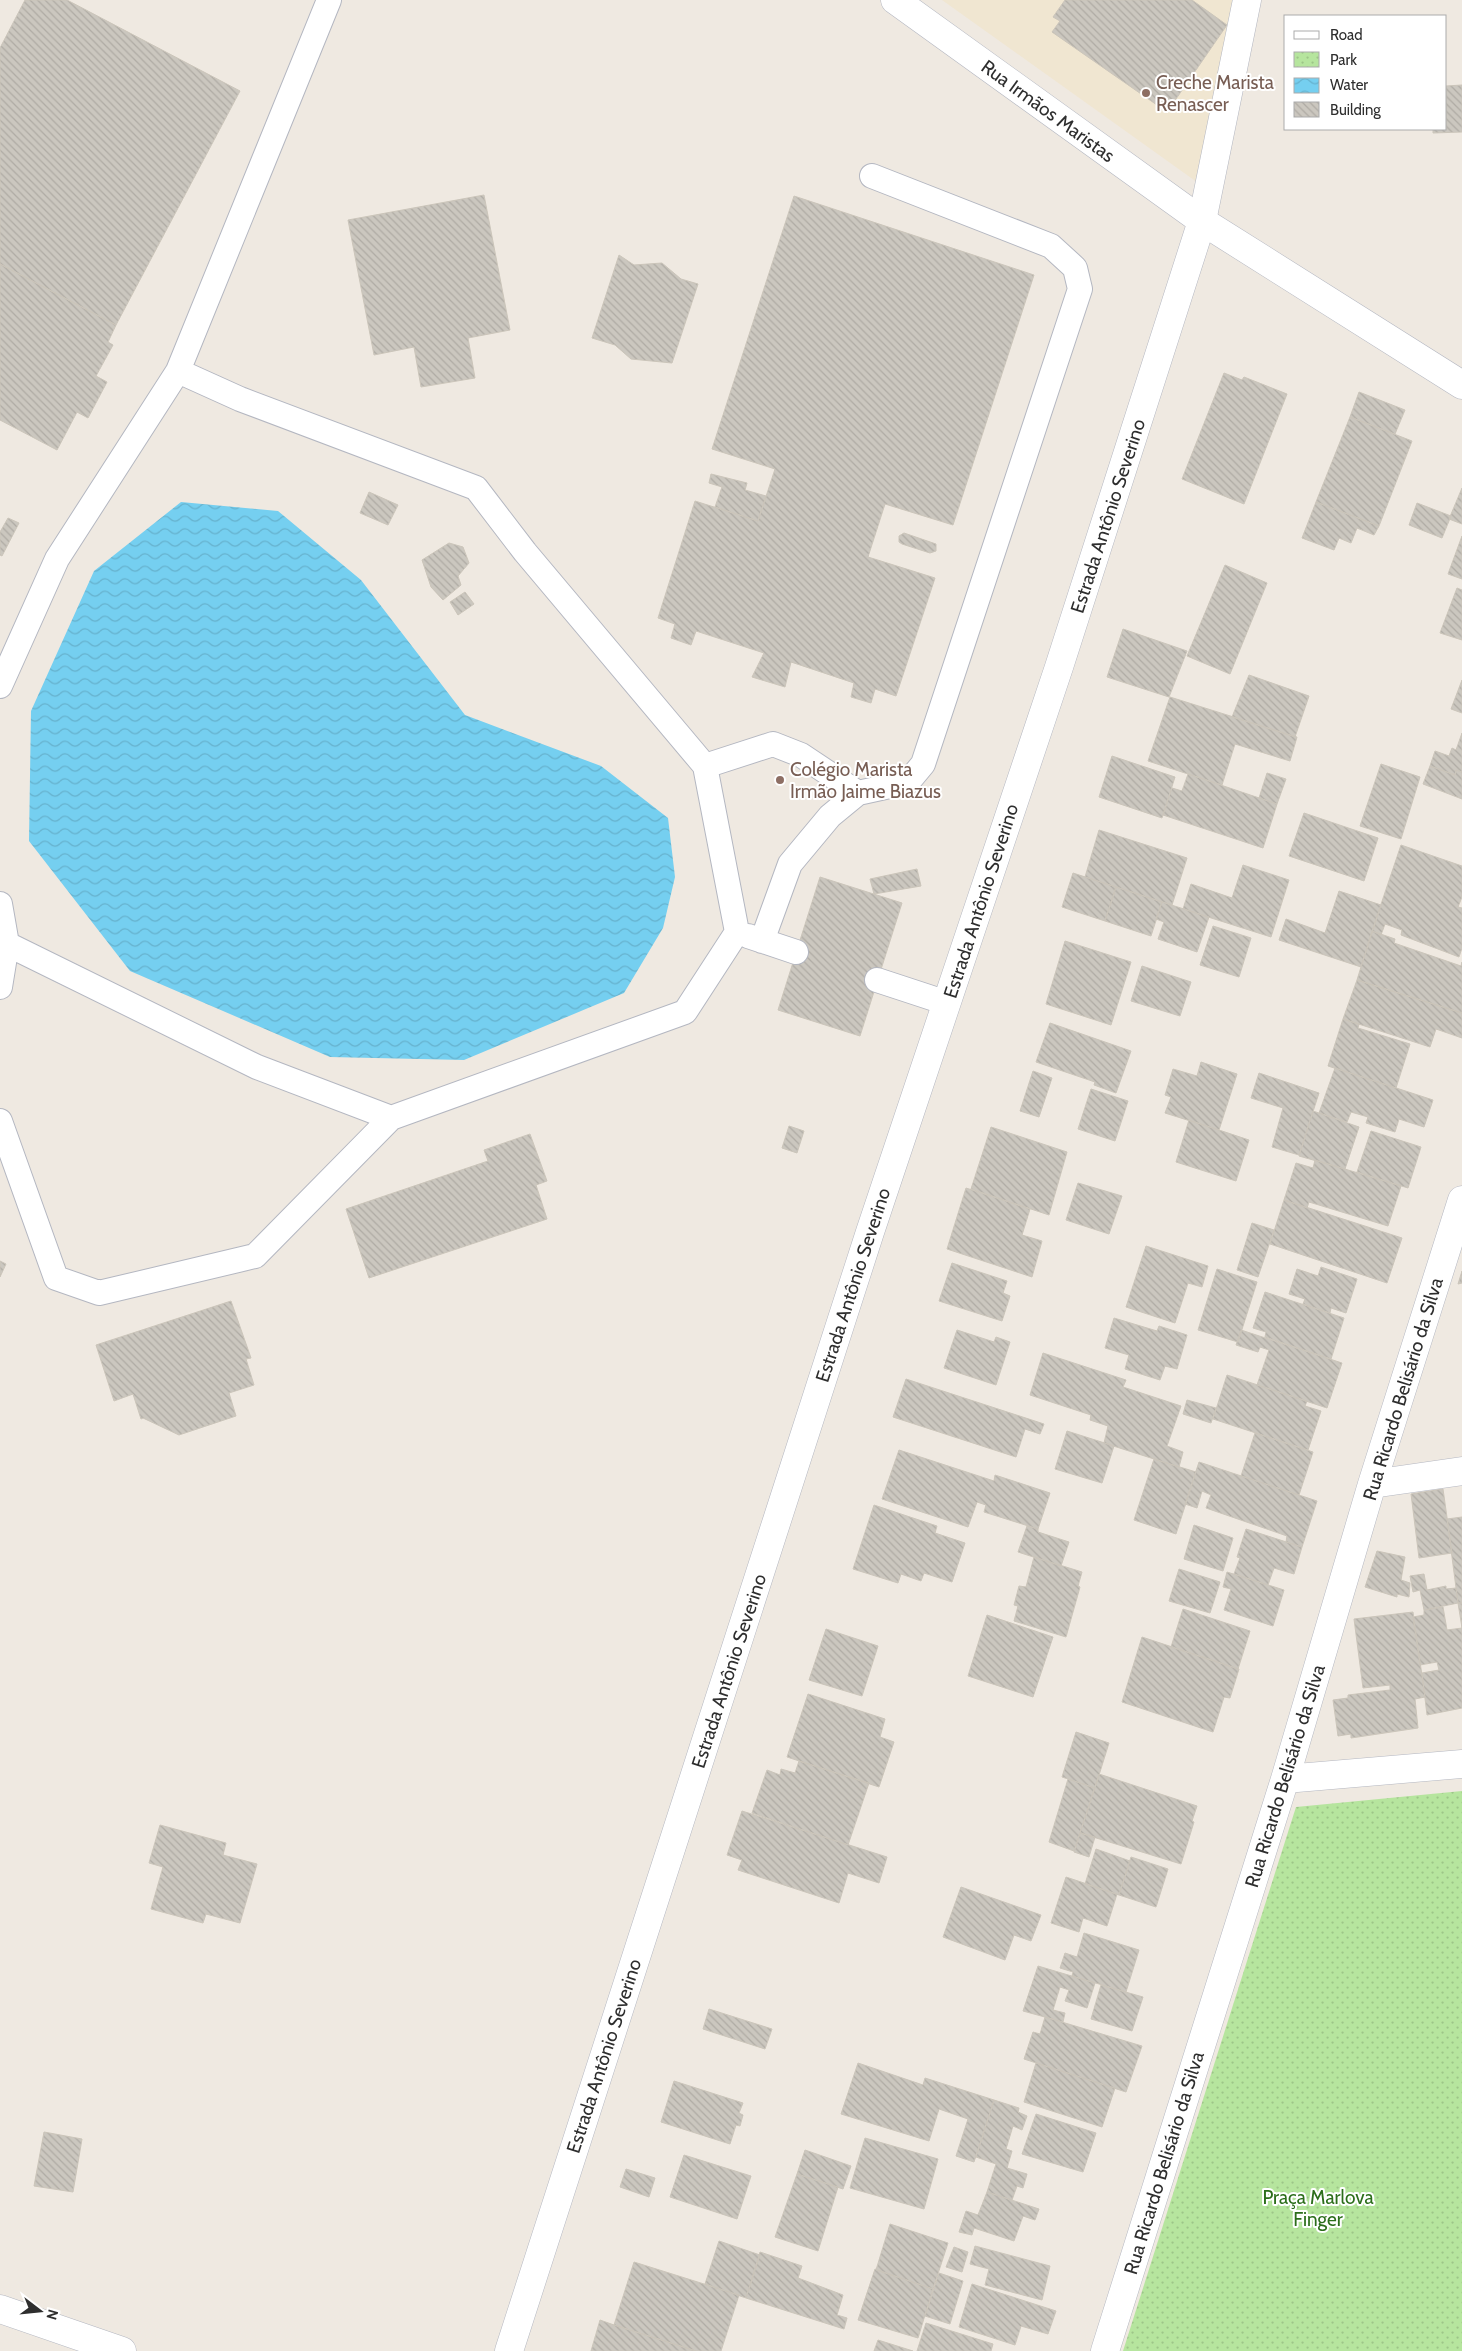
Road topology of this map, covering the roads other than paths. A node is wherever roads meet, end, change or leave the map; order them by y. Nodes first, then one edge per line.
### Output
1 (329, 0) edge
2 (895, 0) edge
3 (1247, 0) edge
4 (872, 176) dead end
5 (1202, 221) junction
6 (178, 371) junction
7 (1462, 385) edge
8 (2, 674) edge
9 (704, 766) junction
10 (858, 793) junction
11 (0, 904) edge
12 (737, 932) junction
13 (762, 941) junction
14 (7, 944) junction
15 (796, 952) dead end
16 (877, 980) dead end
17 (0, 987) edge
18 (947, 1003) junction
19 (391, 1118) junction
20 (0, 1120) edge
21 (1462, 1200) edge
22 (1462, 1471) edge
23 (1372, 1484) junction
24 (1462, 1764) edge
25 (1285, 1779) junction
26 (0, 2309) edge
27 (122, 2351) edge
28 (510, 2351) edge
29 (1105, 2351) edge

1 - 6 lane
2 - 5 street, Rua Irmãos Maristas
3 - 5 street, Estrada Antônio Severino
4 - 10 lane
5 - 7 street
5 - 18 street, Estrada Antônio Severino
6 - 8 lane
6 - 9 lane
9 - 10 lane
9 - 12 lane
10 - 13 lane
11 - 14 lane
12 - 13 lane
12 - 19 lane
13 - 15 lane
14 - 17 lane
14 - 19 lane
16 - 18 lane
18 - 28 street, Estrada Antônio Severino
19 - 20 lane
21 - 23 street, Rua Ricardo Belisário da Silva
22 - 23 street
23 - 25 street, Rua Ricardo Belisário da Silva
24 - 25 street
25 - 29 street, Rua Ricardo Belisário da Silva
26 - 27 street

